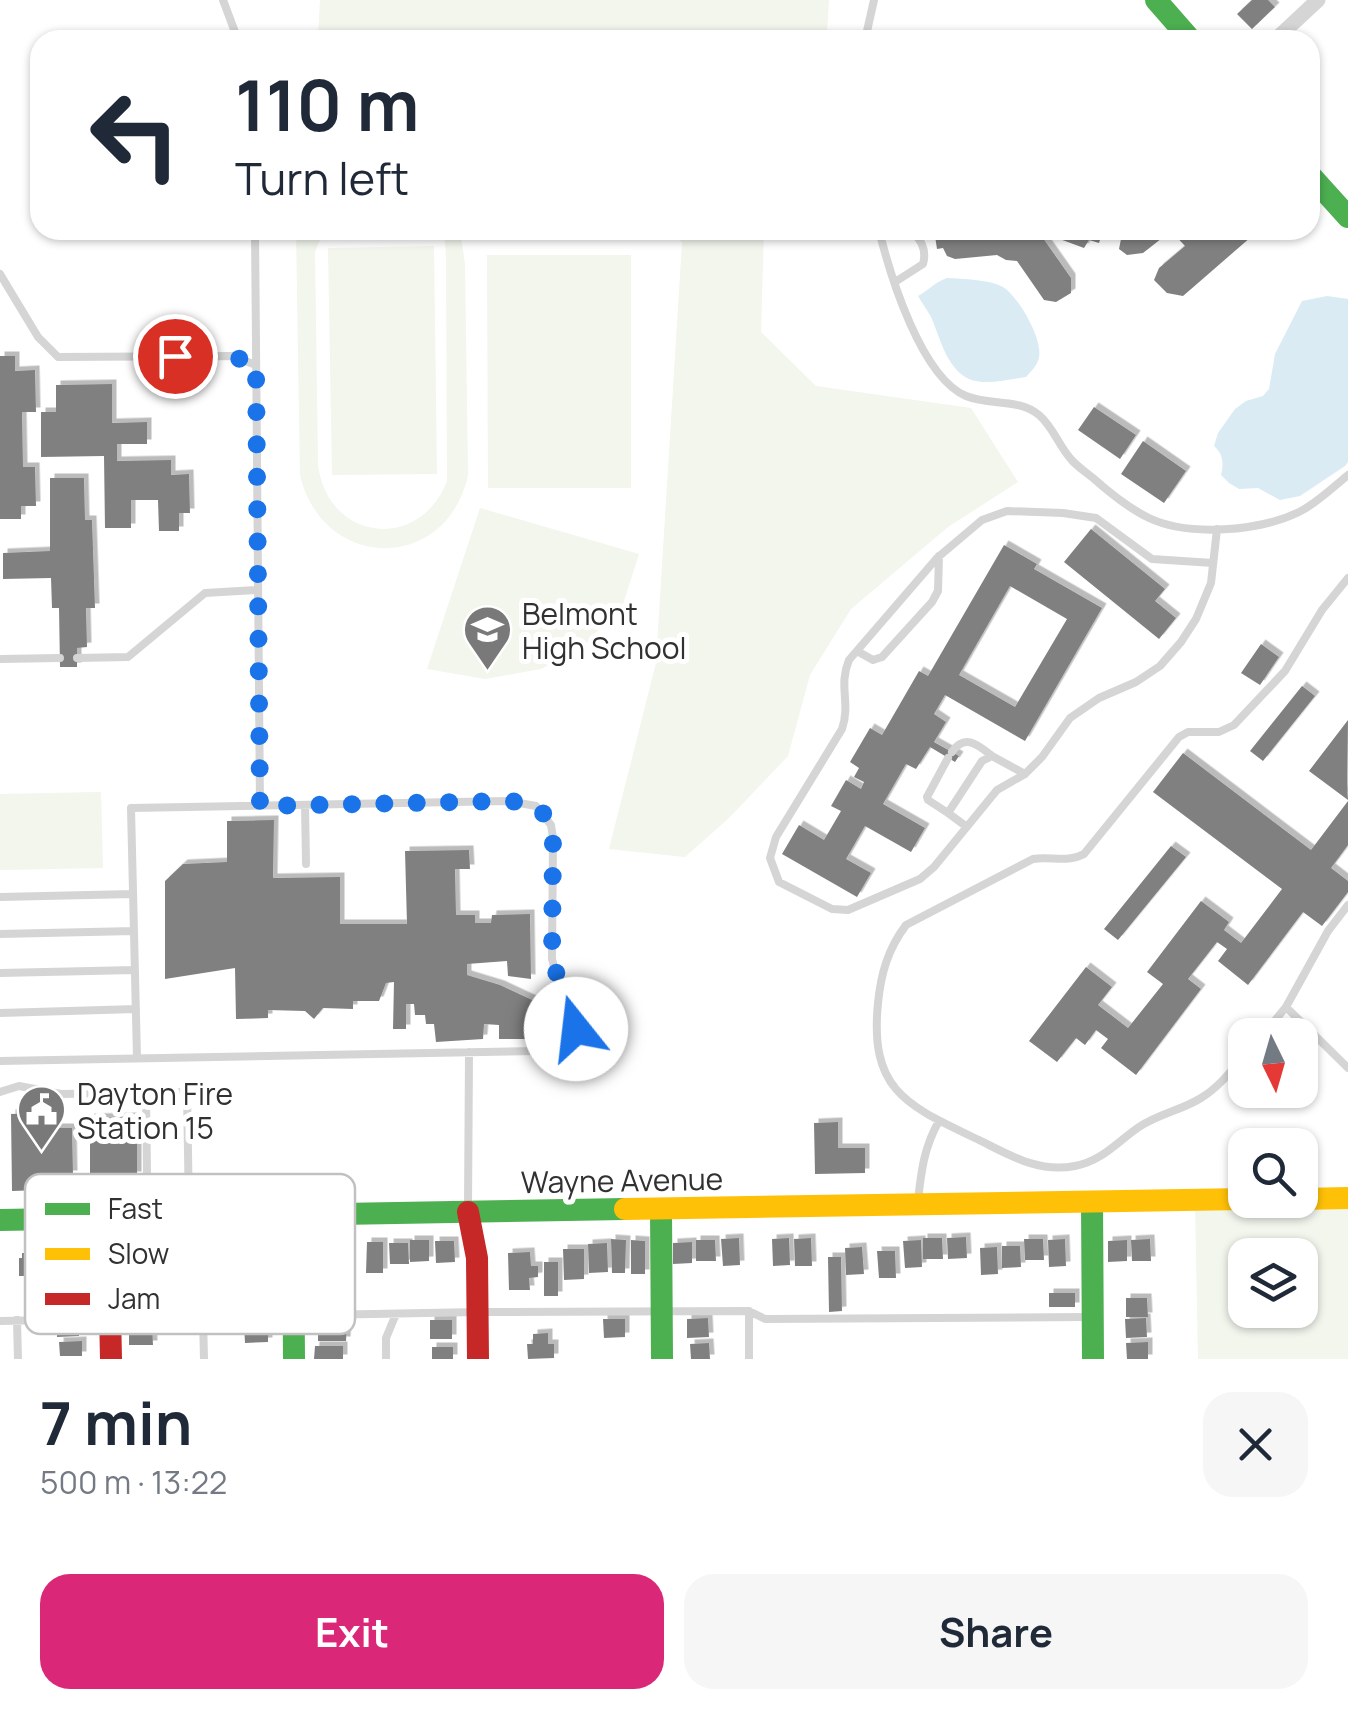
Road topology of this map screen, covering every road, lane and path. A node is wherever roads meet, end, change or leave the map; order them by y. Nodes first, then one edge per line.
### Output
1 (223, 0) edge
2 (874, 0) edge
3 (1156, 0) edge
4 (1318, 0) edge
5 (234, 30) edge
6 (867, 30) edge
7 (1182, 30) edge
8 (1286, 30) edge
9 (1320, 187) edge
10 (1348, 217) edge
11 (254, 240) edge
12 (882, 240) edge
13 (920, 240) edge
14 (0, 274) edge
15 (895, 282) junction
16 (256, 365) junction
17 (1348, 476) edge
18 (1217, 530) junction
19 (939, 556) junction
20 (1214, 563) junction
21 (1348, 578) edge
22 (258, 590) junction
23 (857, 651) junction
24 (60, 658) dead end
25 (77, 658) dead end
26 (0, 659) edge
27 (992, 756) junction
28 (1025, 774) junction
29 (305, 805) junction
30 (260, 806) junction
31 (948, 813) junction
32 (967, 826) junction
33 (306, 864) dead end
34 (133, 894) junction
35 (0, 896) edge
36 (1348, 905) edge
37 (134, 931) junction
38 (0, 934) edge
39 (135, 970) junction
40 (0, 973) edge
41 (1286, 1006) junction
42 (136, 1009) junction
43 (0, 1013) edge
44 (1276, 1018) edge
45 (469, 1052) junction
46 (137, 1058) junction
47 (0, 1061) edge
48 (1348, 1068) edge
49 (1228, 1075) edge
50 (0, 1092) edge
51 (146, 1093) junction
52 (939, 1121) junction
53 (146, 1174) edge
54 (189, 1174) edge
55 (1318, 1198) edge
56 (1348, 1198) edge
57 (1228, 1200) edge
58 (1092, 1203) junction
59 (918, 1206) junction
60 (661, 1210) junction
61 (468, 1212) junction
62 (355, 1214) edge
63 (0, 1220) edge
64 (25, 1220) edge
65 (749, 1310) junction
66 (478, 1312) junction
67 (662, 1312) junction
68 (355, 1314) edge
69 (396, 1314) junction
70 (1093, 1317) junction
71 (0, 1320) edge
72 (17, 1320) junction
73 (25, 1320) edge
74 (203, 1334) edge
75 (18, 1359) edge
76 (204, 1359) edge
77 (386, 1359) edge
78 (478, 1359) edge
79 (662, 1359) edge
80 (750, 1359) edge
81 (1093, 1359) edge

1 - 5 lane
2 - 6 lane
3 - 7 main road
4 - 8 street
9 - 10 main road
11 - 16 lane
12 - 15 lane
13 - 15 lane
14 - 16 lane
15 - 18 lane
16 - 22 lane
17 - 18 lane
18 - 20 lane
19 - 20 lane
19 - 23 lane
19 - 23 lane
20 - 28 lane
21 - 52 lane
22 - 25 lane
22 - 30 lane
23 - 32 lane
24 - 26 lane
27 - 28 lane
27 - 31 lane
27 - 31 lane
28 - 32 lane
29 - 30 lane
29 - 33 lane
29 - 45 lane
30 - 34 lane
31 - 32 lane
34 - 35 lane
34 - 37 lane
36 - 41 lane
37 - 38 lane
37 - 39 lane
39 - 40 lane
39 - 42 lane
41 - 44 lane
41 - 48 lane
42 - 43 lane
42 - 46 lane
45 - 46 lane
45 - 61 lane
46 - 47 lane
49 - 52 lane
50 - 51 lane
51 - 53 lane
51 - 54 lane
52 - 59 lane
55 - 56 main road
57 - 58 main road, Wayne Avenue
58 - 59 main road, Wayne Avenue
58 - 70 main road
59 - 60 main road, Wayne Avenue
60 - 61 main road, Wayne Avenue
60 - 67 main road
61 - 62 main road, Wayne Avenue
61 - 66 main road
63 - 64 main road, Wayne Avenue
65 - 67 lane
65 - 70 lane
65 - 80 lane
66 - 67 lane
66 - 69 lane
66 - 78 main road
67 - 79 main road
68 - 69 lane
69 - 77 lane
70 - 81 main road
71 - 72 lane
72 - 73 lane
72 - 75 lane
74 - 76 lane

